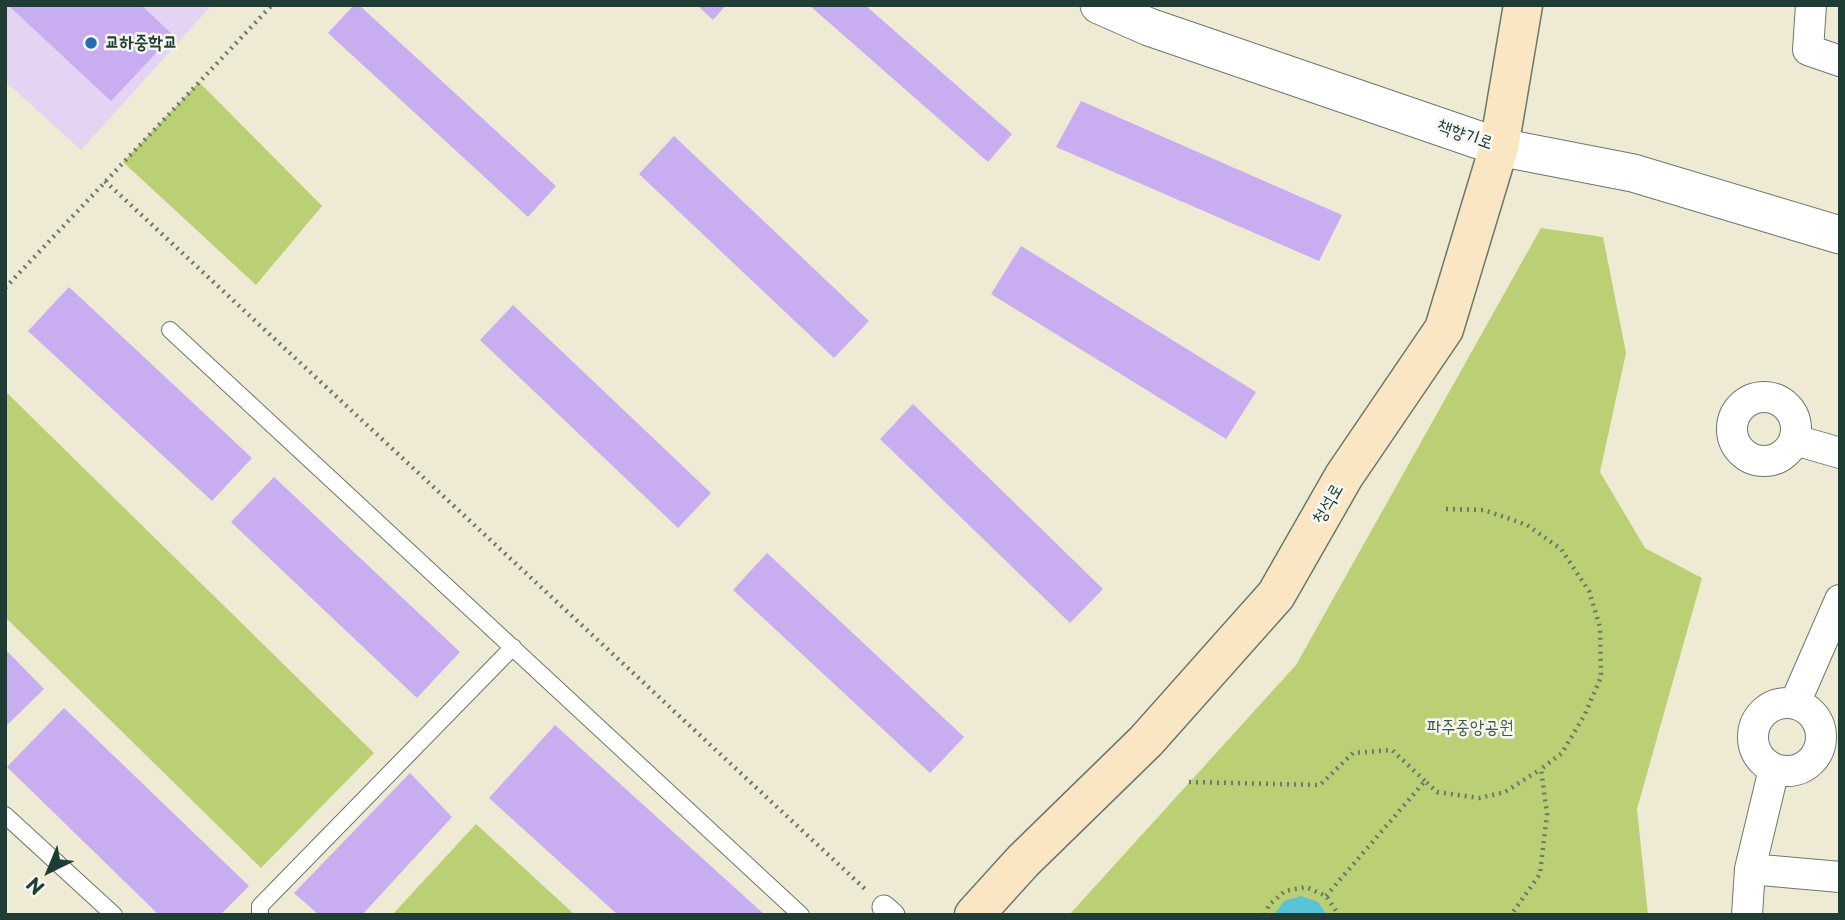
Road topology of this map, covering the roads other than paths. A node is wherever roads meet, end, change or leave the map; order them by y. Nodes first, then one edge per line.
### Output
1 (1099, 5) edge
2 (1523, 5) edge
3 (1811, 5) edge
4 (1840, 61) edge
5 (1499, 147) junction
6 (1840, 235) edge
7 (170, 330) dead end
8 (1795, 440) dead end
9 (1840, 453) edge
10 (1840, 600) edge
11 (513, 647) junction
12 (1795, 703) junction
13 (1774, 769) junction
14 (5, 815) edge
15 (1750, 869) junction
16 (1840, 877) edge
17 (114, 915) edge
18 (260, 915) edge
19 (802, 915) edge
20 (974, 915) edge
21 (1747, 915) edge

1 - 5 street, 책향기로
2 - 5 main road, 청석로
3 - 4 street
5 - 6 street, 책향기로
5 - 20 main road, 청석로
7 - 11 lane
8 - 9 street
10 - 12 street
11 - 18 lane
11 - 19 lane
12 - 13 street
12 - 13 street
13 - 15 street
14 - 17 lane
15 - 16 street
15 - 21 street

